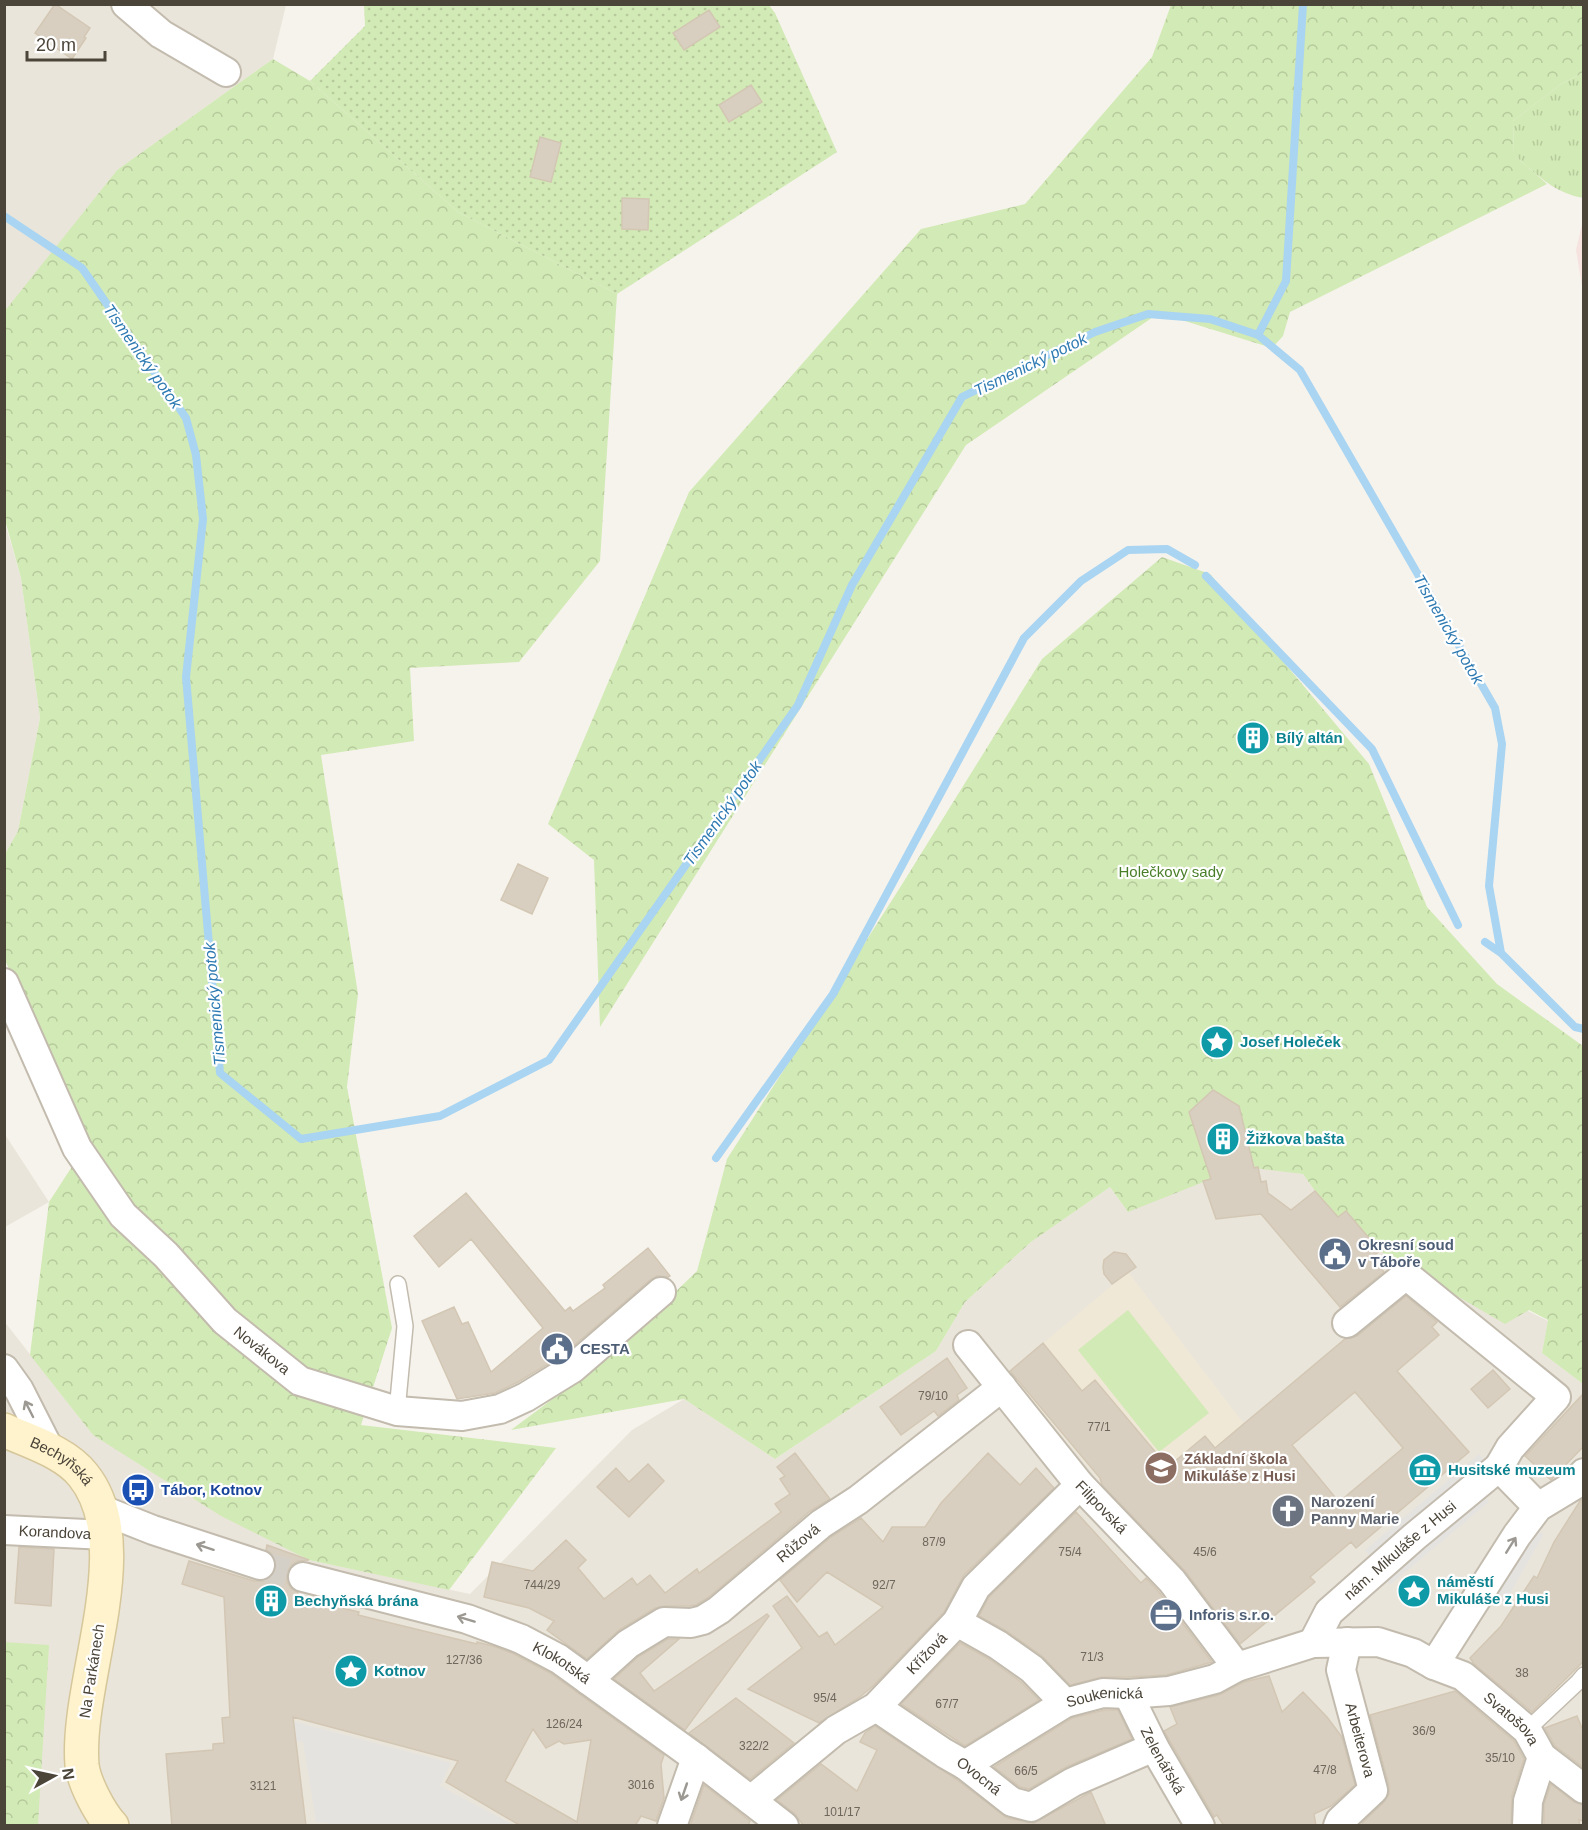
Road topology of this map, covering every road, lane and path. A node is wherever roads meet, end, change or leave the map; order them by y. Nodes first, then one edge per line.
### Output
1 (126, 4) edge
2 (226, 72) dead end
3 (4, 983) edge
4 (398, 1284) dead end
5 (661, 1293) dead end
6 (1347, 1323) dead end
7 (968, 1345) dead end
8 (4, 1369) edge
9 (1002, 1387) junction
10 (396, 1411) junction
11 (4, 1430) edge
12 (50, 1451) junction
13 (1499, 1467) junction
14 (1581, 1483) edge
15 (1080, 1485) junction
16 (1538, 1507) junction
17 (103, 1522) junction
18 (4, 1530) edge
19 (260, 1565) tunnel mouth
20 (303, 1577) tunnel mouth
21 (957, 1622) junction
22 (1347, 1642) junction
23 (1313, 1643) junction
24 (1246, 1665) junction
25 (1434, 1665) junction
26 (1584, 1675) edge
27 (588, 1680) junction
28 (1128, 1694) junction
29 (1065, 1703) junction
30 (876, 1707) junction
31 (1527, 1730) junction
32 (1154, 1747) junction
33 (1542, 1757) junction
34 (696, 1758) junction
35 (966, 1765) junction
36 (1584, 1789) edge
37 (751, 1800) junction
38 (112, 1826) edge
39 (672, 1826) edge
40 (784, 1826) edge
41 (1200, 1826) edge
42 (1338, 1826) edge
43 (1527, 1826) edge

1 - 2 street
3 - 10 street, Novákova
4 - 10 lane
5 - 10 street, Novákova
6 - 13 street, nám. Mikuláše z Husi
7 - 9 street, Filipovská
12 -> 8 street
9 - 15 street, Filipovská
9 - 27 street, Růžová
11 - 12 main road, Bechyňská
12 - 17 main road, Bechyňská
13 - 16 street
13 - 23 street, nám. Mikuláše z Husi
14 - 16 street
15 - 21 street, Křížová
15 - 24 street, Filipovská
25 -> 16 street
17 - 18 street, Korandova
19 -> 17 street
17 - 38 main road, Na Parkánech
27 -> 20 street, Klokotská
21 - 29 street
21 - 30 street, Křížová
22 - 23 street
22 - 25 street
22 - 42 street, Arbeiterova
23 - 24 street
24 - 28 street, Soukenická
25 - 31 street, Svatošova
26 - 31 lane
27 - 34 street, Klokotská
28 - 29 street, Soukenická
28 - 32 street, Zelenářská
29 - 35 street, Soukenická
30 - 35 street, Ovocná
30 - 37 street, Křížová
31 - 33 street, Svatošova
32 - 35 street, Ovocná
32 - 41 street, Zelenářská
33 - 36 street, Svatošova
33 - 43 street
34 - 37 street, Klokotská
34 -> 39 street
37 - 40 street, Klokotská

